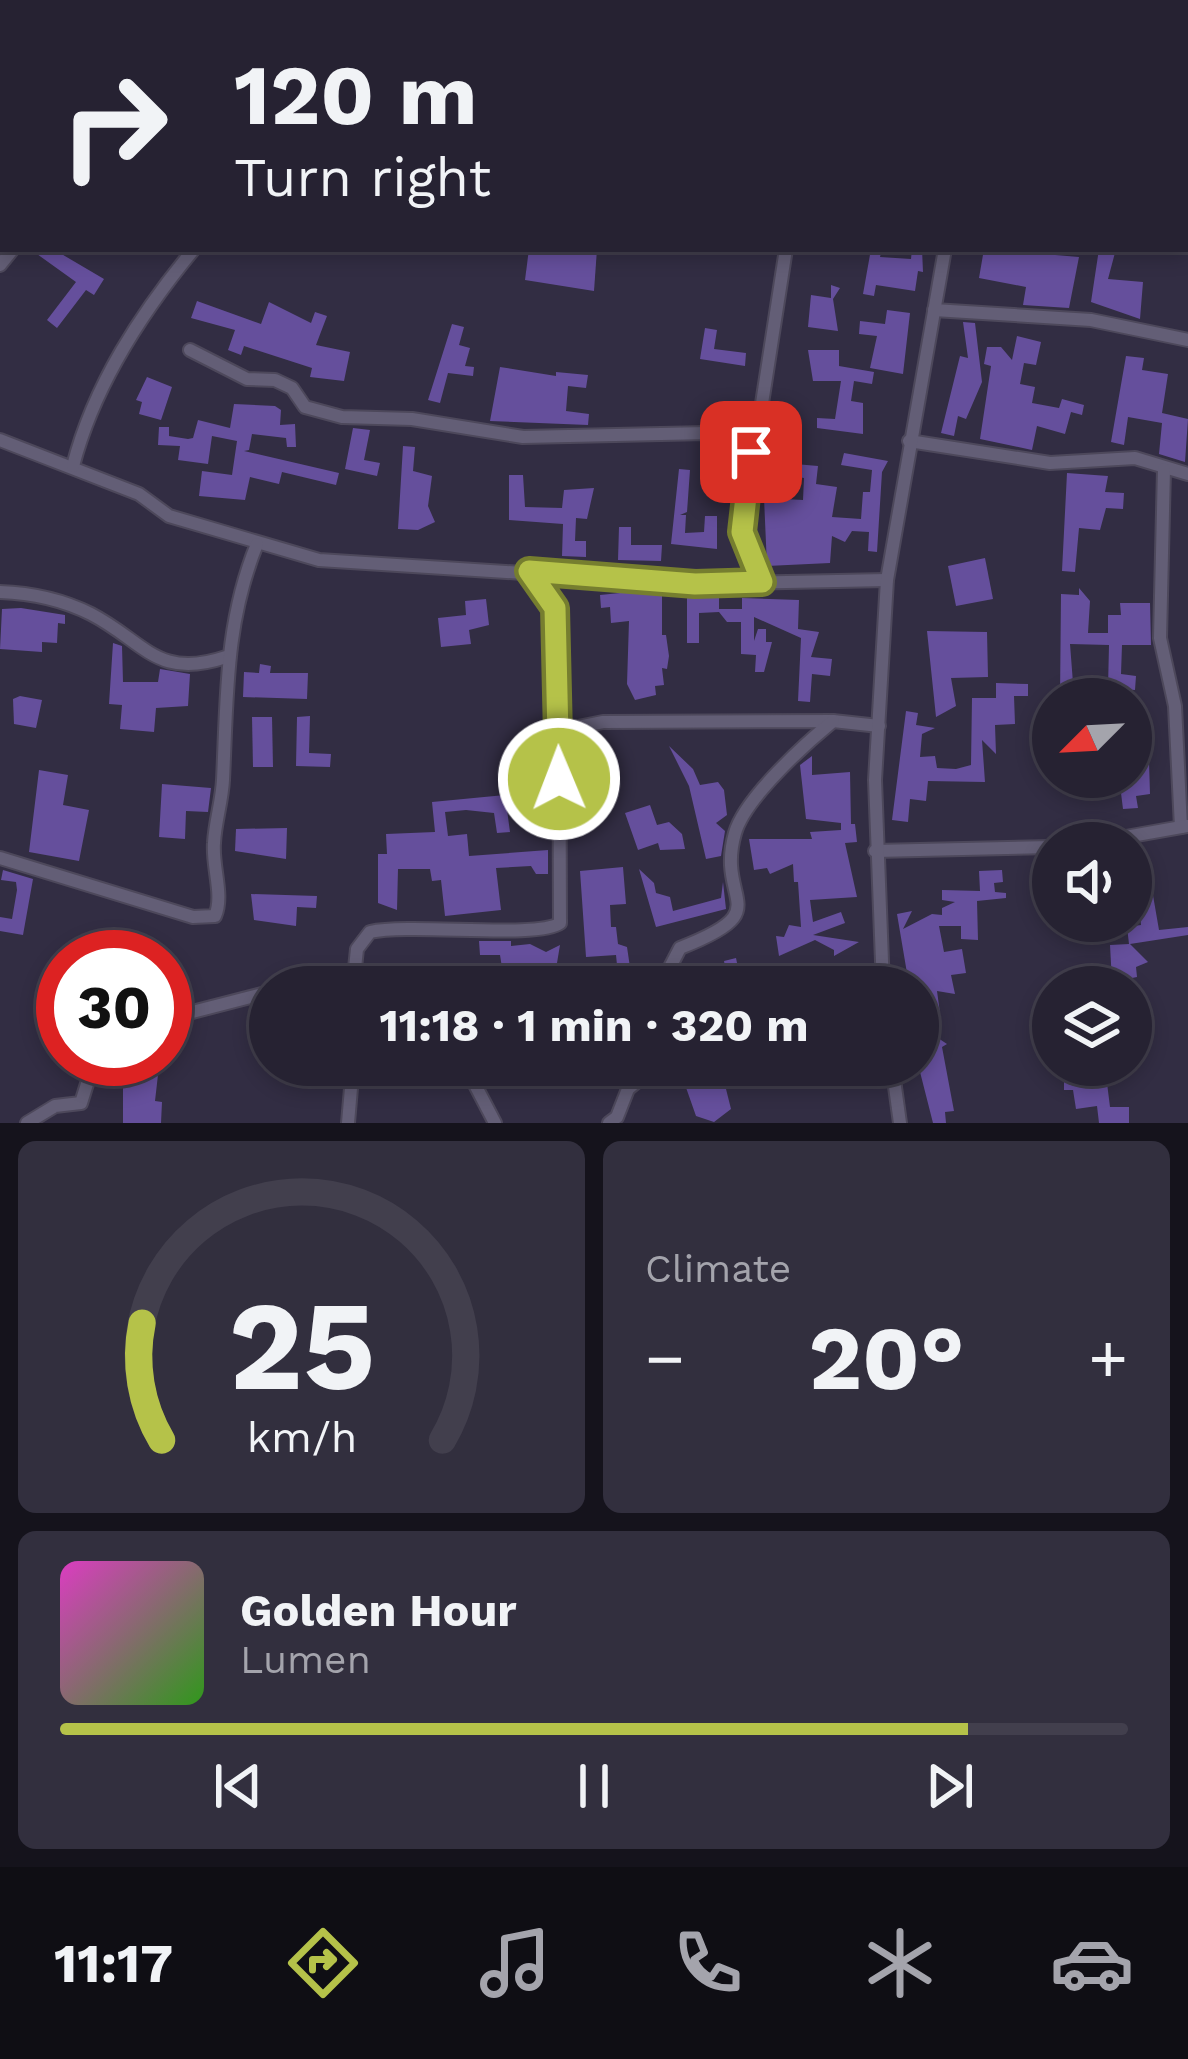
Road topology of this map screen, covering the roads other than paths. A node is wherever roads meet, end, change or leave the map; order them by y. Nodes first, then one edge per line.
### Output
1 (192, 252) edge
2 (786, 252) edge
3 (944, 252) edge
4 (934, 310) junction
5 (1188, 340) edge
6 (190, 350) dead end
7 (0, 440) edge
8 (908, 441) junction
9 (751, 452) junction
10 (73, 466) junction
11 (1164, 469) junction
12 (1188, 474) edge
13 (256, 544) junction
14 (529, 571) junction
15 (887, 580) junction
16 (762, 582) junction
17 (0, 592) edge
18 (226, 657) junction
19 (833, 721) junction
20 (879, 726) junction
21 (558, 731) junction
22 (1184, 826) edge
23 (1152, 832) edge
24 (1032, 847) edge
25 (874, 851) junction
26 (0, 858) edge
27 (355, 966) edge
28 (671, 966) edge
29 (882, 966) edge
30 (249, 997) edge
31 (192, 1012) edge
32 (86, 1086) edge
33 (351, 1086) edge
34 (476, 1086) edge
35 (631, 1086) edge
36 (895, 1086) edge
37 (27, 1123) edge
38 (348, 1123) edge
39 (495, 1123) edge
40 (609, 1123) edge
41 (900, 1123) edge

1 - 10 street
2 - 9 street
3 - 4 street
4 - 5 street
4 - 8 street
6 - 9 street
7 - 10 street
8 - 11 street
8 - 15 street
9 - 16 street
10 - 13 street
11 - 12 street
11 - 22 street
13 - 14 street
13 - 18 street
14 - 16 street
14 - 21 street
15 - 16 street
15 - 20 street
17 - 18 street
18 - 26 street
19 - 20 street
19 - 21 street
19 - 28 street
20 - 25 street
21 - 27 street
22 - 23 street
24 - 25 street
25 - 29 street
30 - 31 street
32 - 37 street
33 - 38 street
34 - 39 street
35 - 40 street
36 - 41 street

